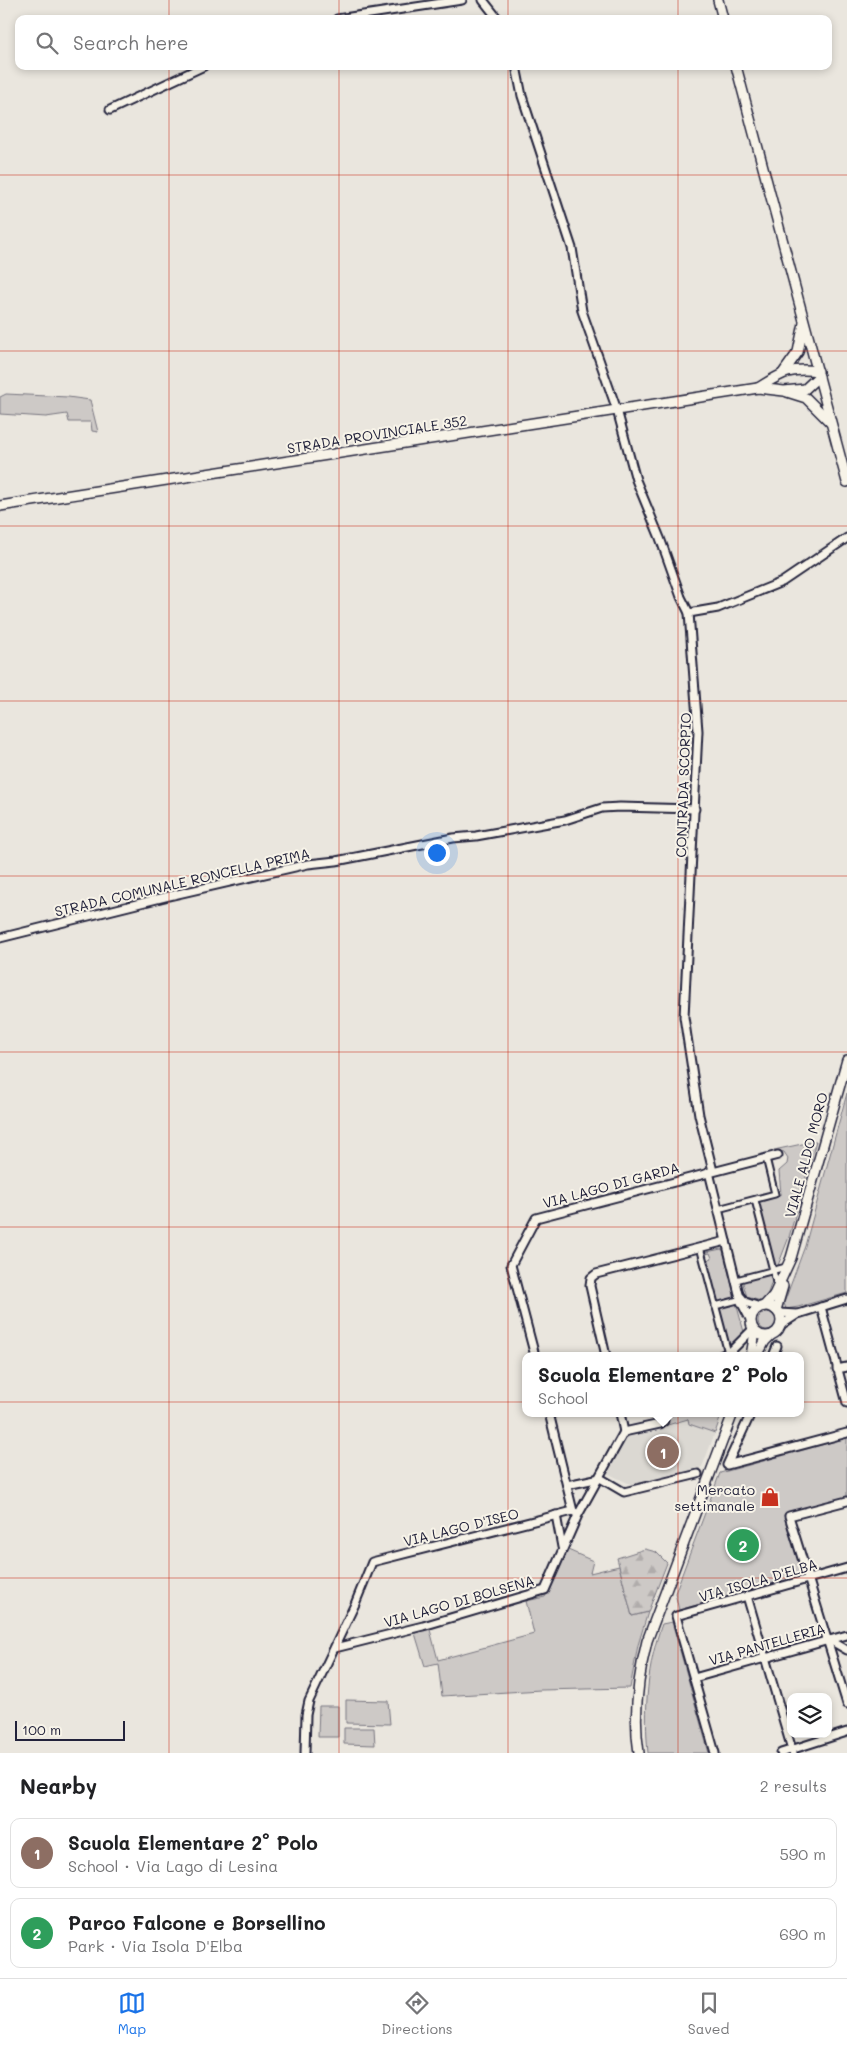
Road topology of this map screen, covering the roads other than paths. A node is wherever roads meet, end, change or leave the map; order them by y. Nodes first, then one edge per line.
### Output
1 (462, 0) edge
2 (483, 0) edge
3 (718, 0) edge
4 (363, 15) edge
5 (495, 15) edge
6 (722, 15) edge
7 (195, 70) edge
8 (517, 70) edge
9 (737, 70) edge
10 (110, 110) dead end
11 (804, 321) junction
12 (783, 373) junction
13 (818, 374) junction
14 (758, 388) junction
15 (784, 391) junction
16 (617, 410) junction
17 (832, 424) junction
18 (847, 482) edge
19 (0, 506) edge
20 (847, 538) edge
21 (689, 613) junction
22 (696, 809) junction
23 (0, 938) edge
24 (847, 1060) edge
25 (778, 1155) dead end
26 (766, 1158) junction
27 (711, 1172) junction
28 (755, 1200) junction
29 (718, 1208) junction
30 (726, 1241) junction
31 (700, 1247) junction
32 (789, 1264) junction
33 (773, 1270) junction
34 (736, 1280) junction
35 (779, 1289) junction
36 (741, 1297) junction
37 (847, 1300) edge
38 (715, 1306) junction
39 (762, 1307) junction
40 (821, 1307) junction
41 (778, 1311) junction
42 (798, 1314) junction
43 (781, 1325) junction
44 (753, 1328) junction
45 (770, 1336) junction
46 (776, 1346) dead end
47 (534, 1352) edge
48 (605, 1352) edge
49 (724, 1352) edge
50 (726, 1352) edge
51 (751, 1352) edge
52 (759, 1352) edge
53 (774, 1352) edge
54 (847, 1366) edge
55 (838, 1369) junction
56 (847, 1403) edge
57 (550, 1417) edge
58 (621, 1417) edge
59 (664, 1417) edge
60 (731, 1417) edge
61 (749, 1417) edge
62 (624, 1432) junction
63 (847, 1433) edge
64 (698, 1474) dead end
65 (600, 1478) junction
66 (568, 1485) junction
67 (847, 1501) edge
68 (575, 1513) junction
69 (556, 1515) junction
70 (562, 1547) junction
71 (847, 1568) edge
72 (808, 1579) junction
73 (747, 1596) junction
74 (847, 1634) edge
75 (828, 1640) junction
76 (334, 1648) junction
77 (847, 1650) edge
78 (766, 1658) junction
79 (694, 1678) junction
80 (847, 1704) edge
81 (847, 1732) edge
82 (793, 1751) edge
83 (305, 1753) edge
84 (639, 1753) edge
85 (715, 1753) edge
86 (781, 1753) edge

1 - 4 street
2 - 5 street
3 - 6 main road
7 - 10 street
8 - 16 street, CONTRADA SCORPIO
9 - 11 main road
11 - 12 main road, STRADA PROVINCIALE 352
11 - 13 main road
12 - 13 main road, STRADA PROVINCIALE 352
12 - 14 main road, STRADA PROVINCIALE 352
13 - 15 main road, STRADA PROVINCIALE 352
13 - 17 main road
14 - 15 main road, STRADA PROVINCIALE 352
14 - 16 main road, STRADA PROVINCIALE 352
15 - 17 main road, STRADA PROVINCIALE 352
16 - 19 main road, STRADA PROVINCIALE 352
16 - 21 street, CONTRADA SCORPIO
17 - 18 main road
20 - 21 street
21 - 22 street, CONTRADA SCORPIO
22 - 23 street, STRADA COMUNALE RONCELLA PRIMA
22 - 27 street, CONTRADA SCORPIO
24 - 32 main road, VIALE ALDO MORO
25 - 26 street, VIA LAGO DI GARDA
26 - 27 street, VIA LAGO DI GARDA
26 - 28 street
27 - 29 street, CONTRADA SCORPIO
27 - 47 street, VIA LAGO DI GARDA
28 - 29 street
28 - 33 street
29 - 30 street, CONTRADA SCORPIO
30 - 31 street
30 - 34 street, CONTRADA SCORPIO
31 - 38 street
31 - 48 street
32 - 33 street
32 - 35 main road, VIALE ALDO MORO
33 - 34 street
33 - 35 street
34 - 36 street, CONTRADA SCORPIO
35 - 39 main road, VIALE ALDO MORO
35 - 41 main road, VIALE ALDO MORO
36 - 38 street
36 - 39 street
36 - 44 street, CONTRADA SCORPIO
37 - 40 street
38 - 49 street
39 - 41 main road
39 - 44 main road, VIALE ALDO MORO
40 - 42 street
40 - 55 street
41 - 42 street
41 - 43 main road, VIALE ALDO MORO
42 - 43 street
43 - 45 main road
44 - 45 main road
44 - 50 street
44 - 51 main road, VIALE ALDO MORO
45 - 52 main road
46 - 53 street
54 - 55 street
55 - 56 street
57 - 66 street
58 - 62 street
59 - 62 street
60 - 84 main road
61 - 63 street
62 - 65 street
64 - 65 street
65 - 66 street
65 - 68 street
66 - 68 street
67 - 72 street
68 - 69 street, VIA LAGO D'ISEO
68 - 70 street
69 - 70 street
69 - 76 street, VIA LAGO D'ISEO
70 - 76 street, VIA LAGO DI BOLSENA
71 - 72 street, VIA ISOLA D'ELBA
72 - 73 street, VIA ISOLA D'ELBA
72 - 75 street
73 - 78 street
73 - 79 street, VIA ISOLA D'ELBA
74 - 75 street, VIA PANTELLERIA
75 - 77 street
75 - 78 street, VIA PANTELLERIA
75 - 80 street
76 - 83 street
78 - 79 street, VIA PANTELLERIA
78 - 82 street
79 - 85 street
81 - 82 street
82 - 86 street

